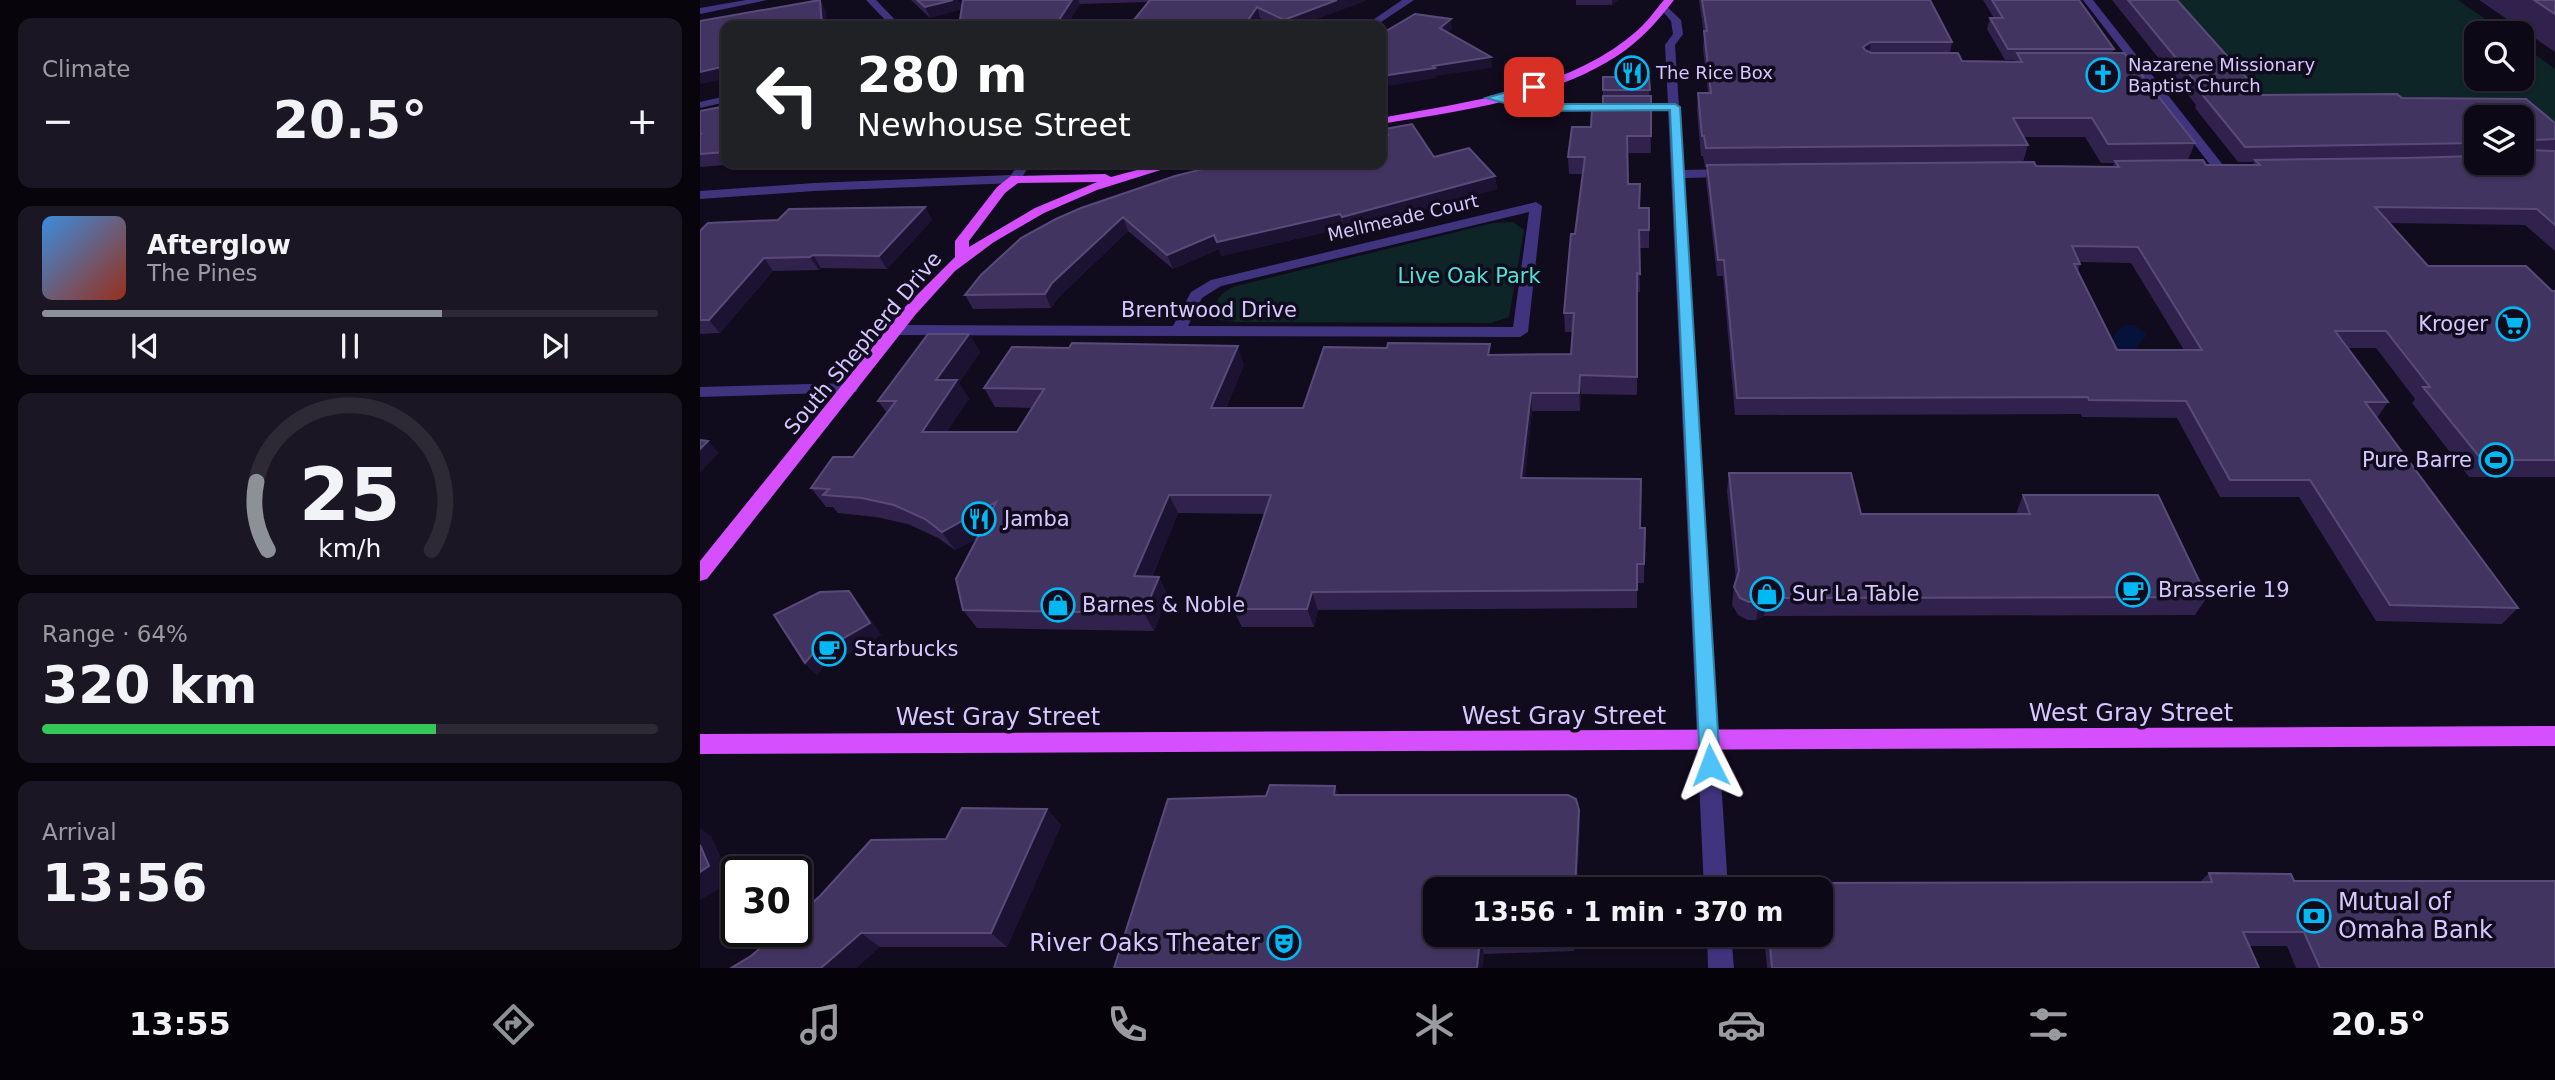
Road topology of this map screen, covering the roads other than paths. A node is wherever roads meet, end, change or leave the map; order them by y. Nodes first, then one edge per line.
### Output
1 (762, 0) edge
2 (871, 0) edge
3 (1409, 0) edge
4 (2088, 0) edge
5 (1665, 3) edge
6 (700, 11) edge
7 (891, 21) edge
8 (1377, 21) edge
9 (2126, 66) edge
10 (2140, 66) junction
11 (1491, 98) junction
12 (721, 100) edge
13 (700, 105) edge
14 (1675, 107) junction
15 (1386, 120) edge
16 (1022, 168) edge
17 (1156, 168) edge
18 (2219, 168) edge
19 (1747, 173) edge
20 (1678, 174) junction
21 (1114, 178) junction
22 (1015, 180) junction
23 (700, 195) edge
24 (962, 258) junction
25 (897, 330) junction
26 (1178, 331) junction
27 (1520, 332) joint
28 (850, 388) junction
29 (700, 392) edge
30 (700, 574) edge
31 (2555, 736) edge
32 (1709, 741) junction
33 (700, 744) edge
34 (1715, 877) edge
35 (1720, 947) edge
36 (1721, 968) edge

1 - 6 street
2 - 7 street
3 - 8 street
4 - 10 street
5 - 11 main road
5 - 14 street
9 - 10 street
10 - 18 street
11 - 14 street
11 - 15 main road
12 - 13 street
14 - 20 street
16 - 22 street
17 - 21 main road, South Shepherd Drive
19 - 20 street
20 - 32 street
21 - 22 main road
21 - 24 main road, South Shepherd Drive
22 - 23 street
22 - 24 main road
24 - 25 main road, South Shepherd Drive
25 - 26 street, Brentwood Drive
25 - 28 main road, South Shepherd Drive
26 - 27 street, Brentwood Drive
26 - 27 street, Mellmeade Court
28 - 29 street
28 - 30 main road, South Shepherd Drive
31 - 32 main road, West Gray Street
32 - 33 main road, West Gray Street
32 - 34 street
35 - 36 street

